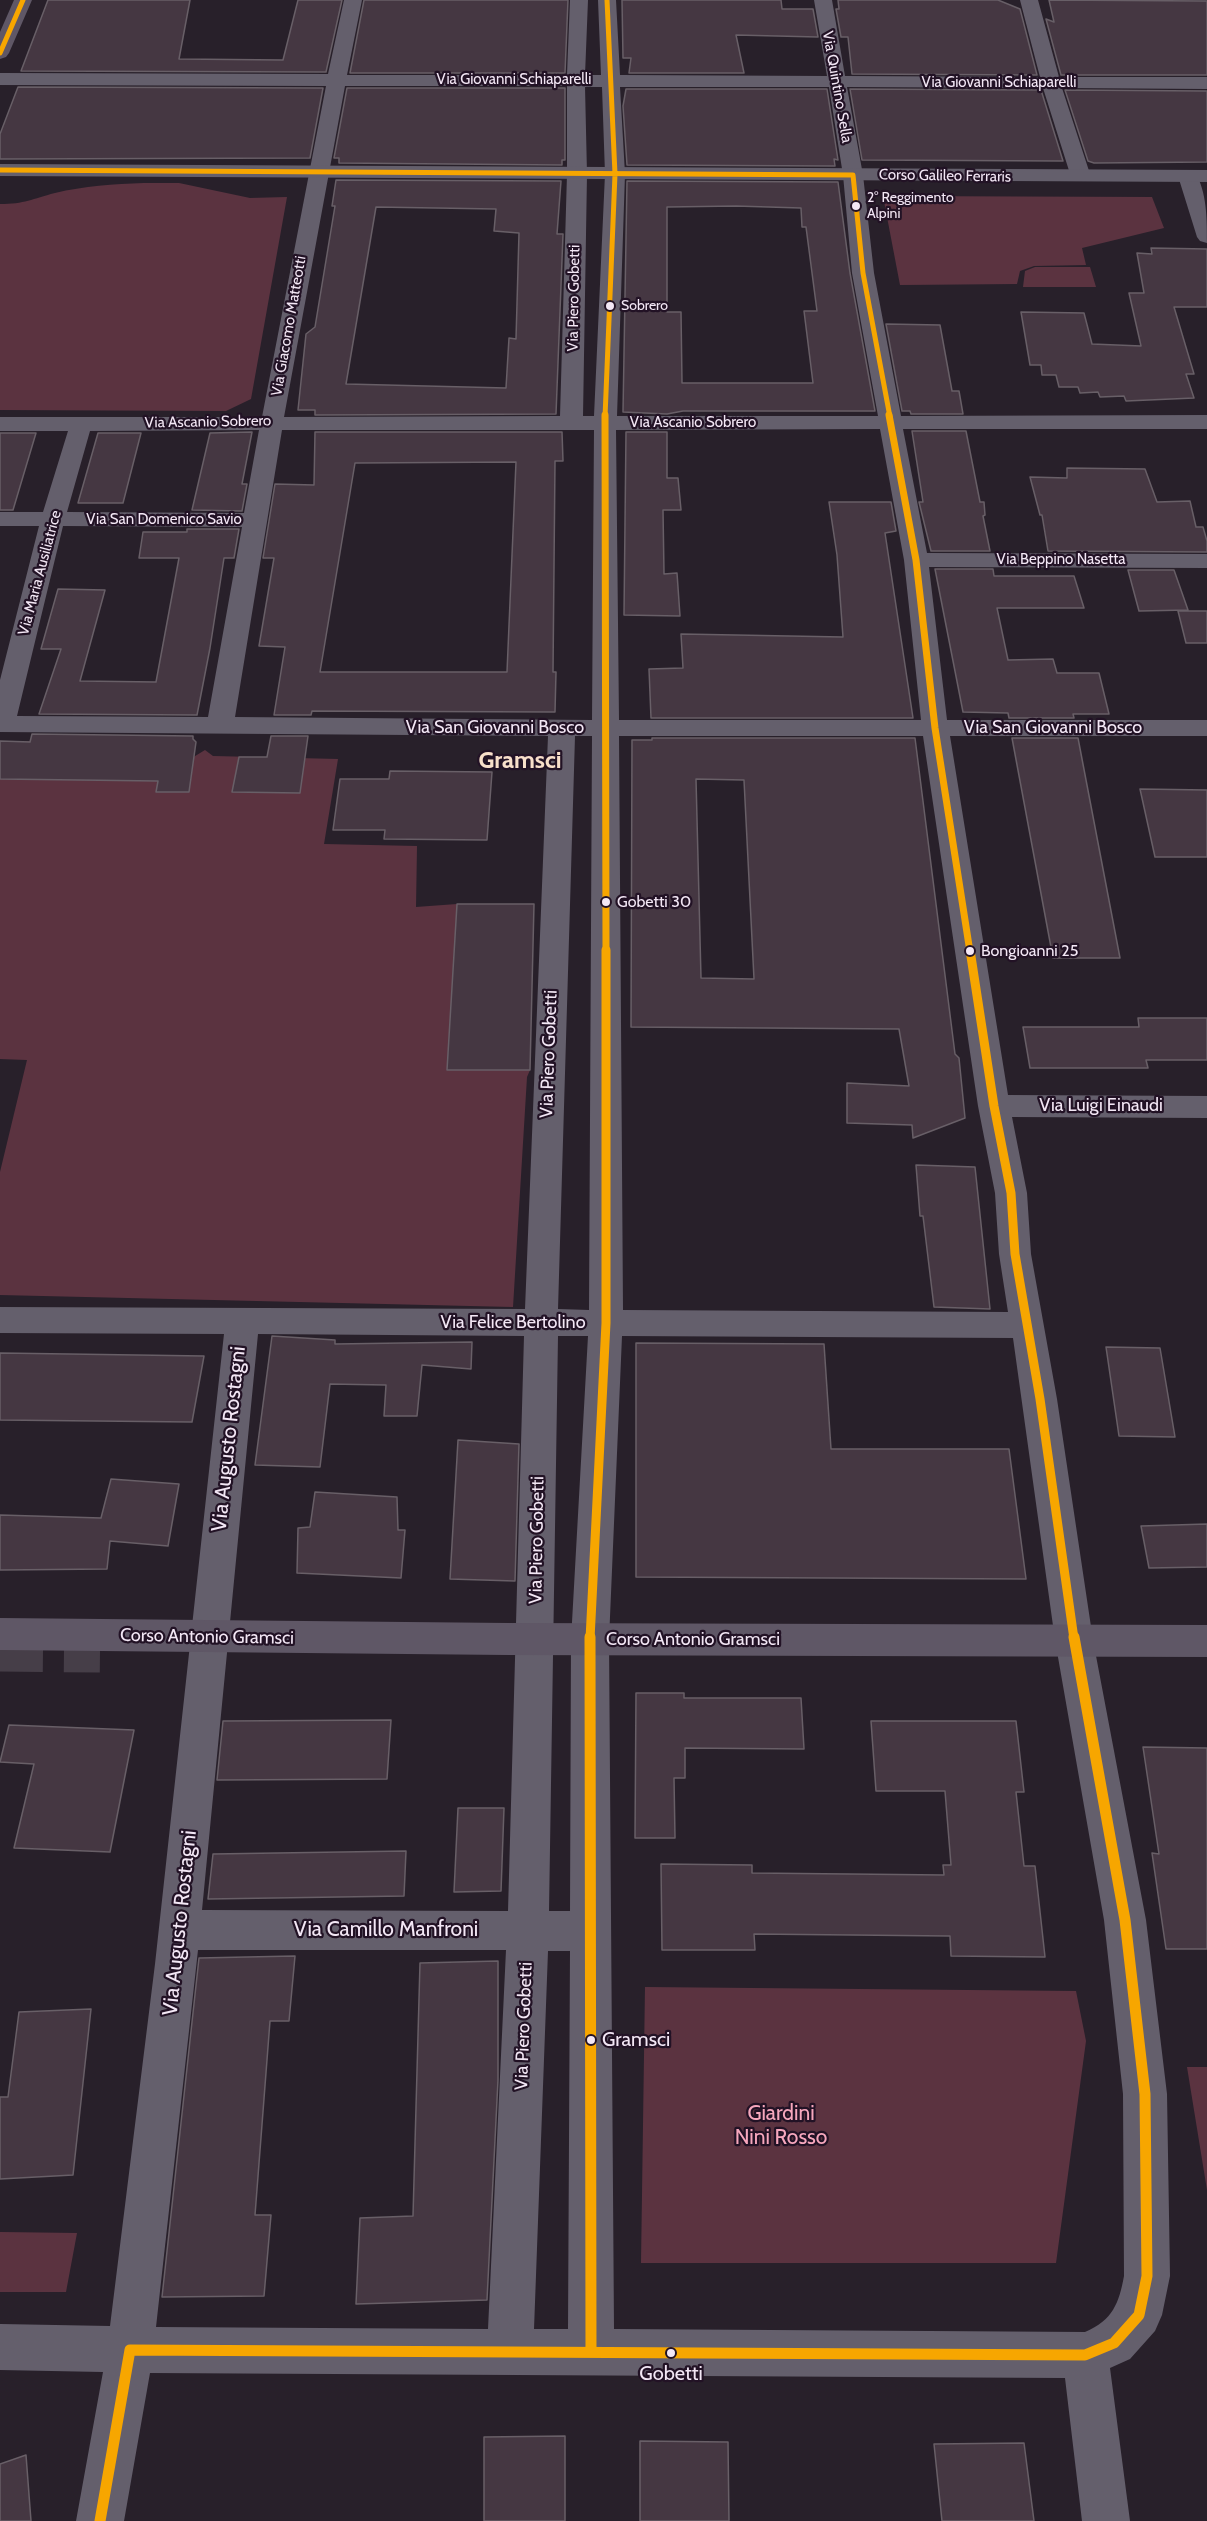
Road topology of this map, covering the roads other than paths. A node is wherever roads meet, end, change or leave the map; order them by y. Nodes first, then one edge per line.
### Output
1 (5, 0) edge
2 (22, 0) edge
3 (353, 0) edge
4 (579, 0) edge
5 (606, 0) edge
6 (823, 0) edge
7 (1029, 0) edge
8 (0, 11) edge
9 (0, 53) edge
10 (0, 79) edge
11 (576, 80) junction
12 (611, 80) junction
13 (338, 81) junction
14 (836, 82) junction
15 (1051, 83) junction
16 (1207, 83) edge
17 (0, 171) edge
18 (317, 173) junction
19 (577, 174) junction
20 (615, 174) junction
21 (853, 175) junction
22 (1197, 176) edge
23 (1081, 177) junction
24 (1207, 237) edge
25 (272, 422) junction
26 (1207, 422) edge
27 (571, 423) junction
28 (605, 423) junction
29 (889, 423) junction
30 (0, 424) edge
31 (70, 424) junction
32 (0, 519) edge
33 (44, 519) junction
34 (255, 520) junction
35 (916, 560) junction
36 (1207, 561) edge
37 (0, 650) edge
38 (1, 724) edge
39 (220, 725) junction
40 (562, 728) junction
41 (606, 728) junction
42 (935, 728) junction
43 (1207, 728) edge
44 (994, 1106) junction
45 (1207, 1107) edge
46 (0, 1320) edge
47 (242, 1322) junction
48 (541, 1323) junction
49 (606, 1323) junction
50 (1027, 1325) junction
51 (0, 1634) edge
52 (208, 1637) junction
53 (534, 1639) junction
54 (590, 1640) junction
55 (1074, 1641) junction
56 (1207, 1641) edge
57 (181, 1930) junction
58 (528, 1930) junction
59 (590, 1931) junction
60 (0, 2347) edge
61 (130, 2350) junction
62 (510, 2351) junction
63 (591, 2352) junction
64 (1085, 2355) junction
65 (100, 2521) edge
66 (1106, 2521) edge

1 - 8 main road
2 - 9 main road
3 - 13 street, Via Giacomo Matteotti
4 - 11 street, Via Piero Gobetti
5 - 12 street, Via Piero Gobetti
6 - 14 street, Via Quintino Sella
7 - 15 street
10 - 13 street, Via Giovanni Schiaparelli
11 - 12 street, Via Giovanni Schiaparelli
11 - 13 street, Via Giovanni Schiaparelli
11 - 19 street, Via Piero Gobetti
12 - 14 street, Via Giovanni Schiaparelli
12 - 20 street, Via Piero Gobetti
13 - 18 street, Via Giacomo Matteotti
14 - 15 street, Via Giovanni Schiaparelli
14 - 21 street, Via Quintino Sella
15 - 16 street, Via Giovanni Schiaparelli
15 - 23 street
17 - 18 street, Corso Galileo Ferraris
18 - 19 street, Corso Galileo Ferraris
18 - 25 street, Via Giacomo Matteotti
19 - 20 street, Corso Galileo Ferraris
19 - 27 street, Via Piero Gobetti
20 - 21 street, Corso Galileo Ferraris
20 - 28 street, Via Piero Gobetti
21 - 23 street, Corso Galileo Ferraris
21 - 29 street, Via Quintino Sella
22 - 23 street, Corso Galileo Ferraris
22 - 24 street
25 - 27 street, Via Ascanio Sobrero
25 - 31 street, Via Ascanio Sobrero
25 - 34 street, Via Giacomo Matteotti
26 - 29 street, Via Ascanio Sobrero
27 - 28 street, Via Ascanio Sobrero
28 - 29 street, Via Ascanio Sobrero
28 - 41 street, Via Piero Gobetti
29 - 35 street, Via Quintino Sella
30 - 31 street, Via Ascanio Sobrero
31 - 33 street, Via Maria Ausiliatrice
32 - 33 street, Via San Domenico Savio
33 - 34 street, Via San Domenico Savio
33 - 37 street, Via Maria Ausiliatrice
33 - 38 street, Via Maria Ausiliatrice
34 - 39 street, Via Giacomo Matteotti
35 - 36 street, Via Beppino Nasetta
35 - 42 street, Via Quintino Sella
38 - 39 street, Via San Giovanni Bosco
39 - 40 street, Via San Giovanni Bosco
40 - 41 street, Via San Giovanni Bosco
40 - 48 street, Via Piero Gobetti
41 - 42 street, Via San Giovanni Bosco
41 - 49 street, Via Piero Gobetti
42 - 43 street, Via San Giovanni Bosco
42 - 44 street, Via Quintino Sella
44 - 45 street, Via Luigi Einaudi
44 - 50 street, Via Quintino Sella
46 - 47 street, Via Felice Bertolino
47 - 48 street, Via Felice Bertolino
47 - 52 street, Via Augusto Rostagni
48 - 49 street, Via Felice Bertolino
48 - 53 street, Via Piero Gobetti
49 - 50 street, Via Felice Bertolino
49 - 54 street, Via Piero Gobetti
50 - 55 street, Via Quintino Sella
51 - 52 main road, Corso Antonio Gramsci
52 - 53 main road, Corso Antonio Gramsci
52 - 57 street, Via Augusto Rostagni
53 - 54 main road, Corso Antonio Gramsci
53 - 58 street, Via Piero Gobetti
54 - 55 main road, Corso Antonio Gramsci
54 - 59 street, Via Piero Gobetti
55 - 56 main road, Corso Antonio Gramsci
55 - 64 street, Via Quintino Sella
57 - 58 street, Via Camillo Manfroni
57 - 61 street, Via Augusto Rostagni
58 - 59 street, Via Camillo Manfroni
58 - 62 street, Via Piero Gobetti
59 - 63 street, Via Piero Gobetti
60 - 61 street
61 - 62 street
61 - 65 street, Via Augusto Rostagni
62 - 63 street
63 - 64 street
64 - 66 street

